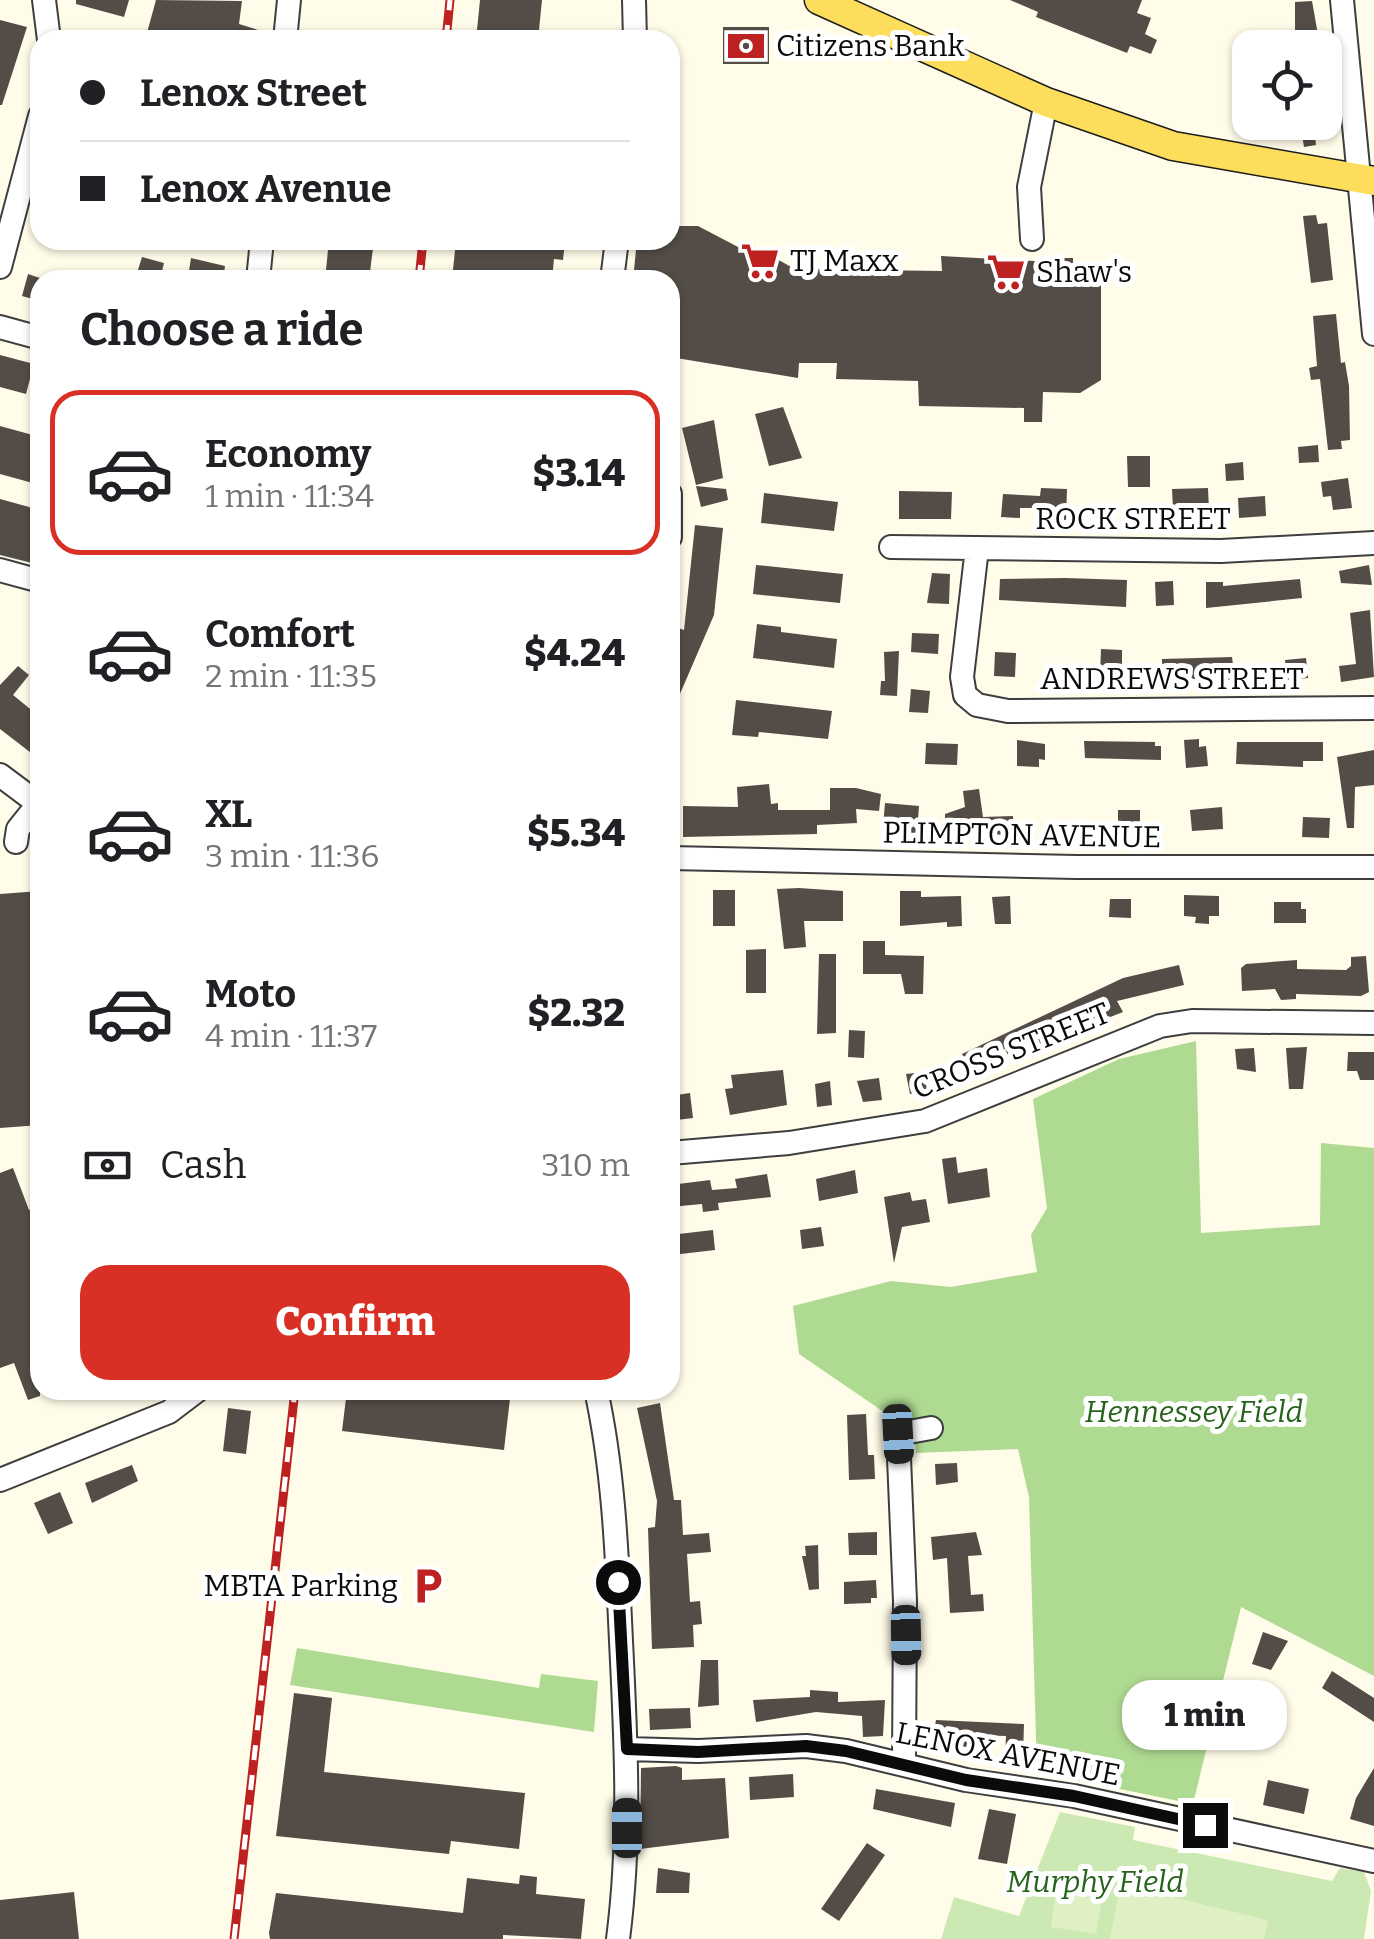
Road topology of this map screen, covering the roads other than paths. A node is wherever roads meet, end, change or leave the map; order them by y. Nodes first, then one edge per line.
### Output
1 (44, 0) edge
2 (289, 0) edge
3 (819, 0) edge
4 (1342, 0) edge
5 (636, 4) edge
6 (48, 30) edge
7 (286, 30) edge
8 (635, 30) edge
9 (1046, 102) junction
10 (30, 155) edge
11 (1367, 180) edge
12 (1032, 239) dead end
13 (0, 267) edge
14 (0, 328) edge
15 (1374, 334) edge
16 (30, 336) edge
17 (1374, 543) edge
18 (891, 547) dead end
19 (976, 548) junction
20 (0, 570) edge
21 (30, 578) edge
22 (1374, 708) edge
23 (0, 775) edge
24 (30, 797) edge
25 (30, 814) edge
26 (16, 842) dead end
27 (680, 858) edge
28 (1374, 868) edge
29 (1374, 1023) edge
30 (680, 1152) edge
31 (185, 1400) edge
32 (598, 1400) edge
33 (932, 1428) dead end
34 (0, 1480) edge
35 (627, 1749) junction
36 (904, 1766) junction
37 (1374, 1861) edge
38 (618, 1939) edge

1 - 6 street
2 - 7 street
3 - 9 main road
4 - 11 street
5 - 8 street
9 - 11 main road
9 - 12 street
10 - 13 street
11 - 15 street
14 - 16 street
17 - 19 street, ROCK STREET
18 - 19 street, ROCK STREET
19 - 22 street, ANDREWS STREET
20 - 21 street
23 - 24 street
25 - 26 street
27 - 28 street, PLIMPTON AVENUE
29 - 30 street, CROSS STREET
31 - 34 street
32 - 35 street
33 - 36 street
35 - 36 street, LENOX AVENUE
35 - 38 street
36 - 37 street, LENOX AVENUE

